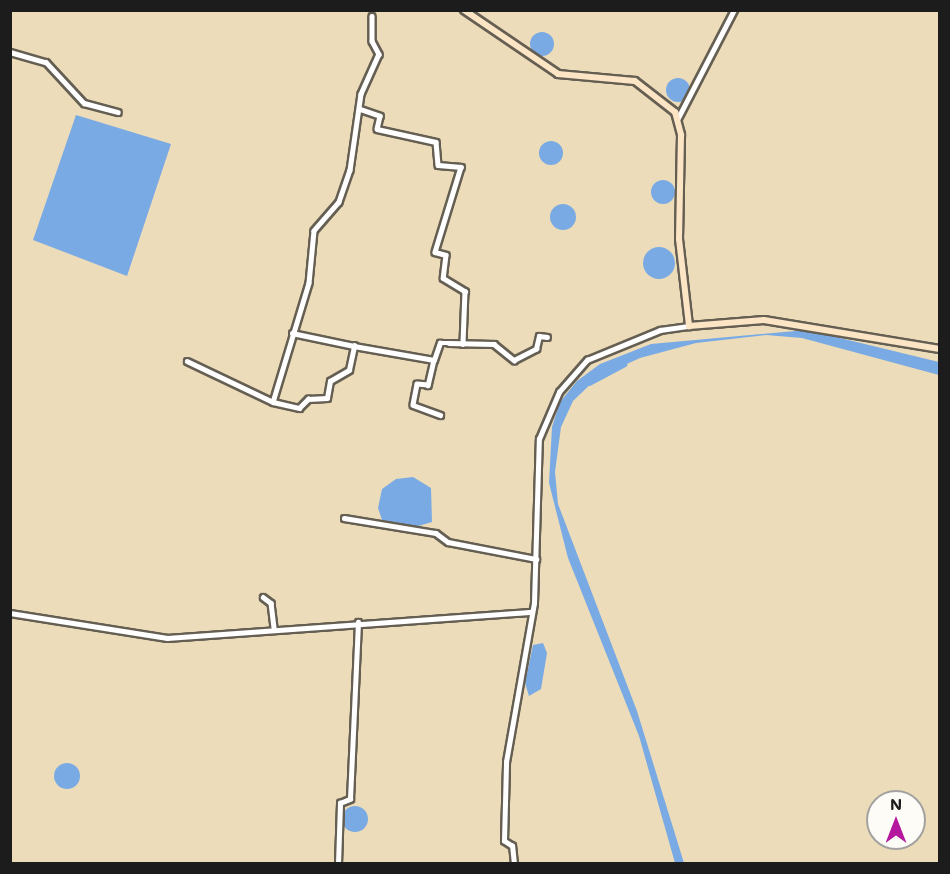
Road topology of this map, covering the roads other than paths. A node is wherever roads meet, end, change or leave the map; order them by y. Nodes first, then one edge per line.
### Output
1 (464, 10) edge
2 (734, 10) edge
3 (372, 16) dead end
4 (10, 52) edge
5 (360, 109) junction
6 (118, 112) dead end
7 (678, 118) junction
8 (689, 326) junction
9 (291, 333) junction
10 (547, 337) dead end
11 (463, 344) junction
12 (354, 346) junction
13 (939, 349) edge
14 (434, 360) junction
15 (187, 361) dead end
16 (273, 402) junction
17 (440, 415) dead end
18 (344, 518) dead end
19 (536, 559) junction
20 (263, 597) dead end
21 (532, 612) junction
22 (10, 614) edge
23 (358, 621) junction
24 (274, 629) junction
25 (338, 864) edge
26 (514, 864) edge

1 - 7 main road
2 - 7 street
3 - 5 street
4 - 6 street
5 - 9 street
5 - 11 street
7 - 8 main road
8 - 13 main road
8 - 19 street
9 - 12 street
9 - 16 street
10 - 11 street
11 - 14 street
12 - 14 street
12 - 16 street
14 - 17 street
15 - 16 street
18 - 19 street
19 - 21 street
20 - 24 street
21 - 23 street
21 - 26 street
22 - 24 street
23 - 24 street
23 - 25 street

